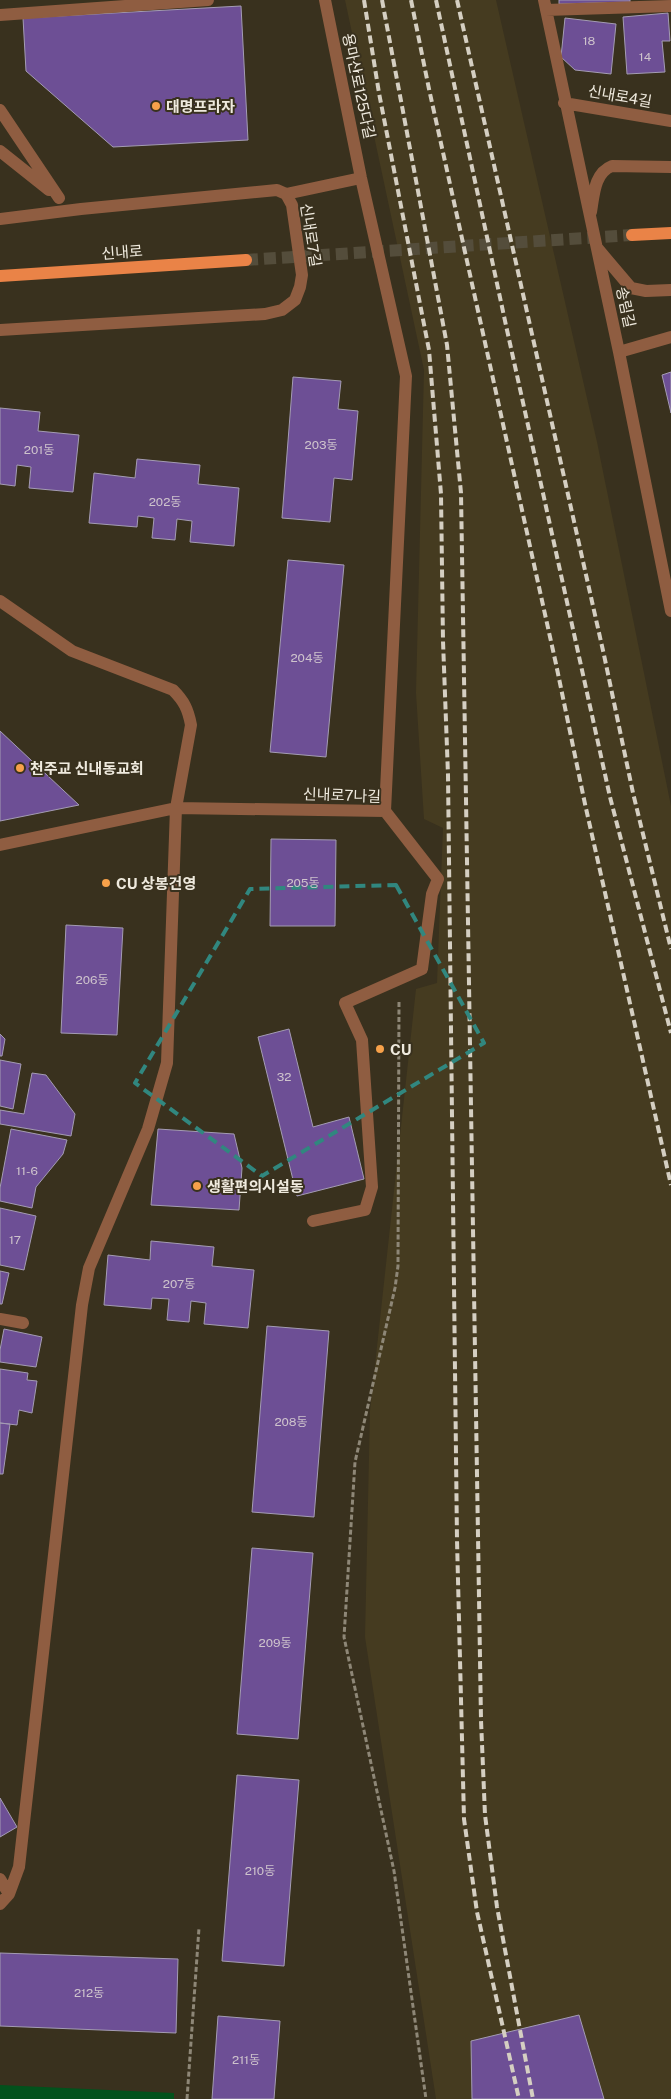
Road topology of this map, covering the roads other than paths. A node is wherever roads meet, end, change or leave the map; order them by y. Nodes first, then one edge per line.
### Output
1 (208, 0) edge
2 (325, 0) edge
3 (545, 5) edge
4 (671, 6) edge
5 (0, 15) edge
6 (564, 103) junction
7 (0, 110) edge
8 (671, 121) edge
9 (0, 151) edge
10 (671, 167) edge
11 (361, 178) junction
12 (286, 194) junction
13 (59, 198) junction
14 (81, 209) junction
15 (590, 217) junction
16 (0, 219) edge
17 (671, 233) edge
18 (632, 235) tunnel mouth
19 (596, 247) junction
20 (246, 260) tunnel mouth
21 (0, 276) edge
22 (671, 290) edge
23 (0, 330) edge
24 (671, 337) edge
25 (619, 352) junction
26 (0, 601) edge
27 (671, 611) edge
28 (176, 808) junction
29 (385, 811) junction
30 (0, 844) edge
31 (313, 1221) dead end
32 (0, 1319) edge
33 (23, 1323) dead end
34 (0, 1879) edge
35 (9, 1894) junction
36 (0, 1904) edge

1 - 5 street
2 - 11 street, 용마산로125다길
3 - 4 street, 송림길
3 - 6 street, 송림길
6 - 8 street, 신내로4길
6 - 15 street, 송림길
7 - 13 street
9 - 13 street
10 - 15 street
11 - 12 street
11 - 29 street, 용마산로125다길
12 - 14 street, 신내로7길
12 - 23 street, 신내로7길
13 - 14 street
14 - 16 street, 신내로7길
15 - 19 street, 송림길
17 - 18 main road
19 - 22 street
19 - 25 street, 송림길
20 - 21 main road, 신내로
24 - 25 street
25 - 27 street, 송림길
26 - 28 street
28 - 29 street, 신내로7나길
28 - 30 street, 신내로7나길
28 - 35 street
29 - 31 street, 신내로7나길
32 - 33 street
34 - 35 street
35 - 36 street

